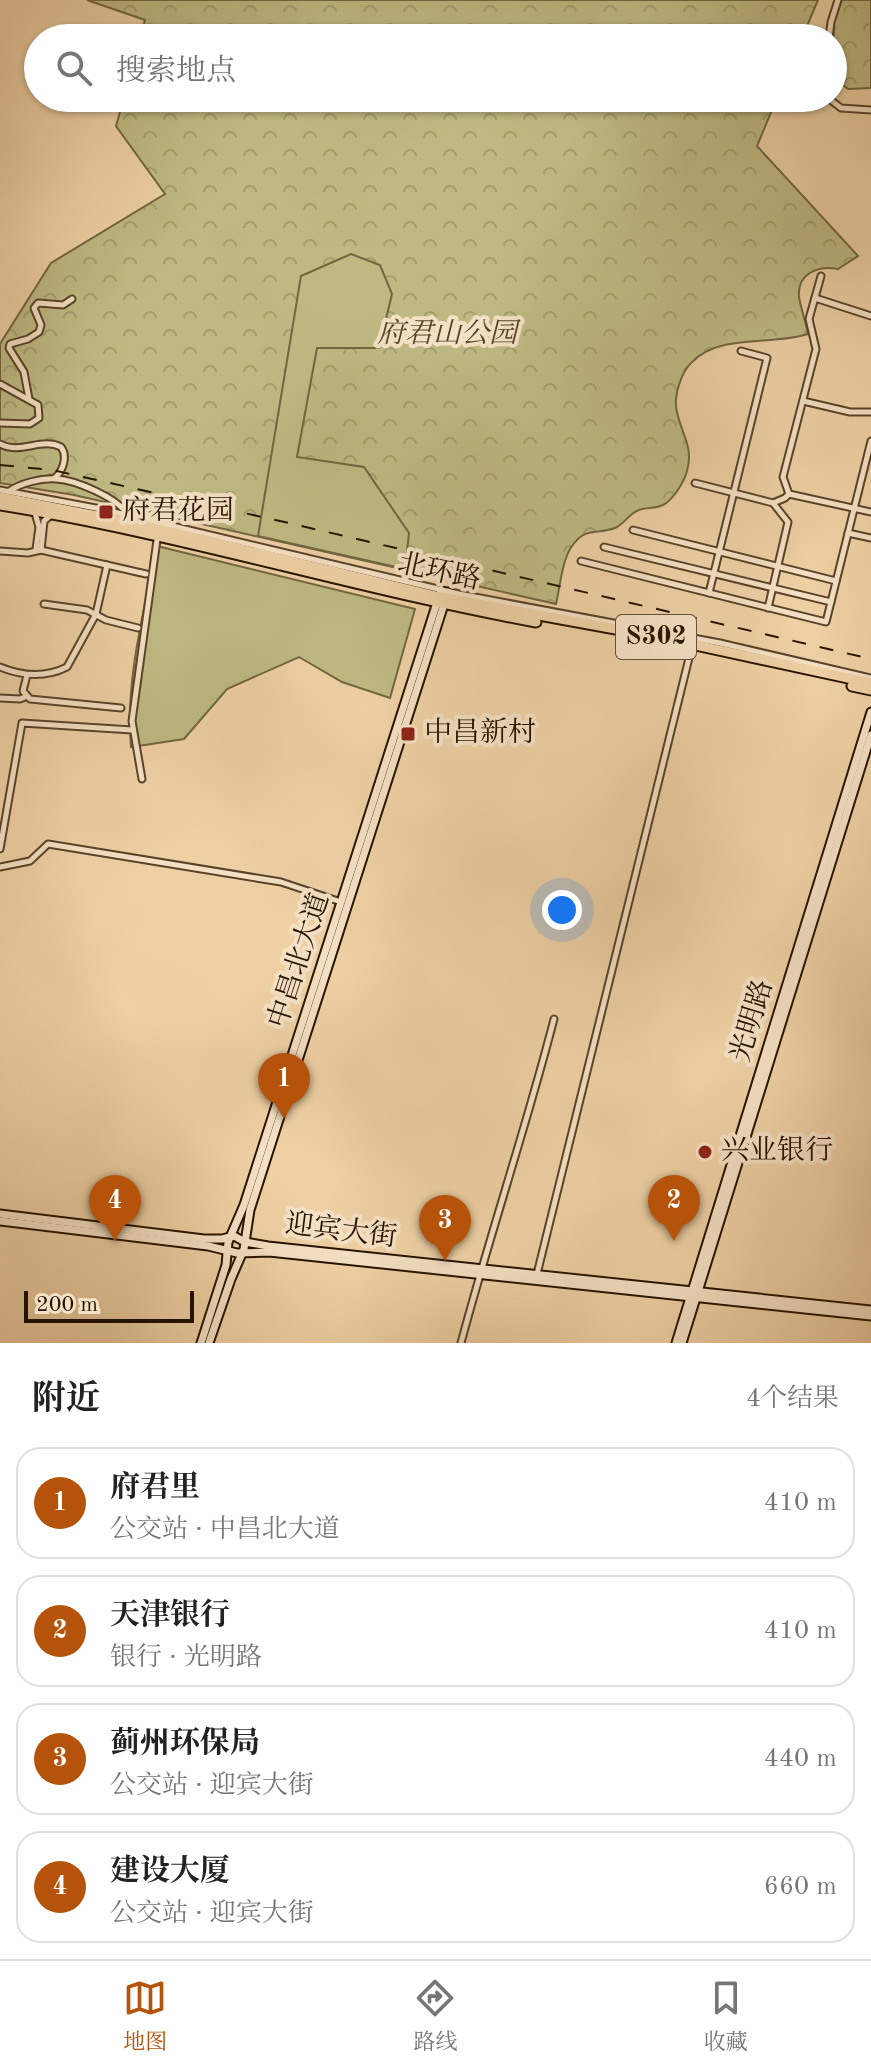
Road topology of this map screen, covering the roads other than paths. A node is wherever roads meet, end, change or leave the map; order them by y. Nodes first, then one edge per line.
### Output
1 (838, 0) edge
2 (831, 24) edge
3 (847, 108) edge
4 (871, 110) edge
5 (821, 276) dead end
6 (815, 298) junction
7 (72, 299) dead end
8 (871, 316) edge
9 (741, 351) dead end
10 (0, 384) edge
11 (29, 399) junction
12 (803, 401) junction
13 (871, 412) edge
14 (0, 423) edge
15 (871, 441) edge
16 (0, 444) edge
17 (61, 472) junction
18 (863, 472) junction
19 (871, 474) edge
20 (55, 479) junction
21 (63, 480) junction
22 (695, 483) dead end
23 (734, 493) junction
24 (789, 494) junction
25 (2, 496) edge
26 (773, 503) junction
27 (855, 508) junction
28 (31, 510) junction
29 (871, 512) edge
30 (54, 514) junction
31 (131, 519) junction
32 (633, 530) dead end
33 (848, 533) junction
34 (871, 538) edge
35 (157, 540) dead end
36 (604, 547) dead end
37 (38, 549) junction
38 (0, 551) edge
39 (720, 552) junction
40 (581, 561) dead end
41 (107, 565) junction
42 (778, 566) junction
43 (146, 574) dead end
44 (714, 574) junction
45 (836, 581) junction
46 (772, 588) junction
47 (709, 593) junction
48 (443, 598) junction
49 (831, 602) junction
50 (44, 604) dead end
51 (768, 608) junction
52 (96, 614) junction
53 (138, 628) dead end
54 (691, 650) junction
55 (0, 668) edge
56 (27, 675) junction
57 (871, 680) edge
58 (871, 690) edge
59 (25, 697) junction
60 (0, 698) edge
61 (121, 708) dead end
62 (871, 712) edge
63 (132, 730) junction
64 (871, 735) edge
65 (142, 779) dead end
66 (0, 780) edge
67 (11, 782) junction
68 (0, 849) edge
69 (0, 867) edge
70 (346, 904) junction
71 (554, 1019) dead end
72 (0, 1214) edge
73 (0, 1221) edge
74 (230, 1238) junction
75 (245, 1242) junction
76 (229, 1250) junction
77 (241, 1253) junction
78 (480, 1272) junction
79 (537, 1275) junction
80 (694, 1294) junction
81 (871, 1310) edge
82 (871, 1316) edge
83 (201, 1343) edge
84 (209, 1343) edge
85 (461, 1343) edge
86 (679, 1343) edge

1 - 2 street
3 - 4 street
5 - 6 street
6 - 8 street
6 - 12 street
7 - 11 street
9 - 23 street
10 - 11 street
11 - 14 street
12 - 13 street
12 - 24 street
15 - 18 street
16 - 17 street
17 - 20 street
17 - 21 street
18 - 19 street
18 - 27 street
20 - 21 street
20 - 25 street
21 - 31 street
22 - 23 street
23 - 26 street
23 - 39 street
24 - 26 street
24 - 27 street
25 - 28 highway, 北环路 / S302
25 - 31 highway, 北环路 / S302
26 - 42 street
27 - 29 street
27 - 33 street
28 - 30 highway, 北环路 / S302
28 - 37 street
30 - 37 street
30 - 48 highway, 北环路 / S302
31 - 48 highway, 北环路 / S302
32 - 39 street
33 - 34 street
33 - 45 street
35 - 63 street
36 - 44 street
37 - 38 street
37 - 41 street
39 - 42 street
39 - 44 street
40 - 47 street
41 - 43 street
41 - 52 street
42 - 45 street
42 - 46 street
44 - 46 street
44 - 47 street
45 - 49 street
46 - 49 street
46 - 51 street
47 - 51 street
48 - 54 highway, 北环路 / S302
48 - 57 highway, 北环路 / S302
48 - 70 main road, 中昌北大道
49 - 51 street
50 - 52 street
52 - 53 street
52 - 56 street
54 - 58 highway, 北环路 / S302
54 - 79 street
55 - 56 street
56 - 59 street
59 - 60 street
59 - 61 street
62 - 80 main road, 光明路
63 - 65 street
63 - 67 street
64 - 80 main road, 光明路
66 - 67 street
67 - 68 street
69 - 70 street
70 - 74 main road, 中昌北大道
70 - 75 main road, 中昌北大道
71 - 78 street
72 - 74 main road, 迎宾大街
73 - 76 main road, 迎宾大街
74 - 75 main road, 迎宾大街
74 - 76 main road, 中昌北大道
75 - 77 main road, 中昌北大道
75 - 78 main road, 迎宾大街
76 - 77 main road, 迎宾大街
76 - 83 main road, 中昌北大道
77 - 78 main road, 迎宾大街
77 - 84 main road, 中昌北大道
78 - 79 main road, 迎宾大街
78 - 80 main road, 迎宾大街
78 - 85 street
79 - 80 main road, 迎宾大街
80 - 81 main road, 迎宾大街
80 - 82 main road, 迎宾大街
80 - 86 main road, 光明路

